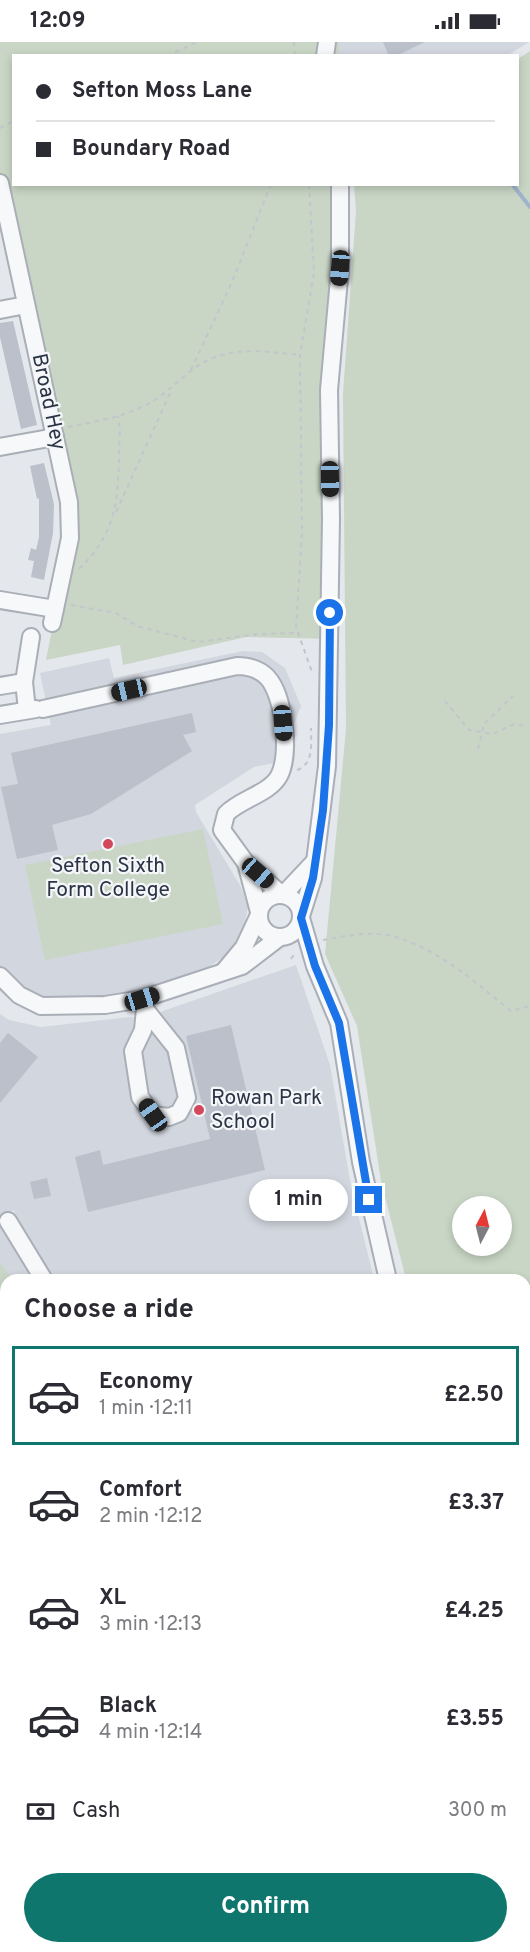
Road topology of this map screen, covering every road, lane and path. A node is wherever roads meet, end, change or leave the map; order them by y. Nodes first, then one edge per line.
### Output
1 (197, 42) edge
2 (171, 54) edge
3 (0, 183) edge
4 (269, 186) edge
5 (309, 186) edge
6 (340, 186) edge
7 (26, 305) junction
8 (0, 310) edge
9 (300, 355) junction
10 (189, 372) junction
11 (173, 387) junction
12 (118, 416) junction
13 (55, 433) junction
14 (0, 447) edge
15 (114, 514) junction
16 (63, 575) junction
17 (0, 600) edge
18 (55, 611) junction
19 (296, 633) junction
20 (31, 637) dead end
21 (313, 676) dead end
22 (24, 682) junction
23 (0, 686) edge
24 (513, 696) dead end
25 (445, 701) dead end
26 (36, 709) junction
27 (0, 715) edge
28 (312, 718) dead end
29 (524, 726) dead end
30 (478, 749) dead end
31 (291, 770) dead end
32 (314, 862) junction
33 (246, 863) junction
34 (283, 895) junction
35 (259, 914) junction
36 (301, 917) junction
37 (281, 937) junction
38 (316, 941) dead end
39 (315, 966) junction
40 (224, 971) junction
41 (0, 976) edge
42 (143, 1004) junction
43 (530, 1006) edge
44 (8, 1221) dead end
45 (40, 1274) edge
46 (387, 1274) edge

1 - 2 path
3 - 7 street, Broad Hey
4 - 10 path
5 - 9 path
6 - 32 street
7 - 8 street
7 - 13 street, Broad Hey
9 - 10 path
9 - 19 path
10 - 11 path
11 - 12 path
11 - 15 path
12 - 13 path
12 - 15 path
13 - 14 street
13 - 16 street, Broad Hey
15 - 16 path
16 - 18 street, Broad Hey
17 - 18 street
18 - 19 path
19 - 21 path
20 - 22 street
22 - 23 street
22 - 26 street
24 - 30 path
25 - 29 path
26 - 27 street
26 - 33 street
28 - 31 path
32 - 34 street
32 - 36 street
33 - 34 street
33 - 35 street
34 - 35 street
34 - 36 street
35 - 37 street
35 - 40 street
36 - 37 street
36 - 39 street
37 - 39 street
37 - 40 street
38 - 43 path
39 - 46 street
40 - 42 street
41 - 42 street
42 - 42 street
44 - 45 street

